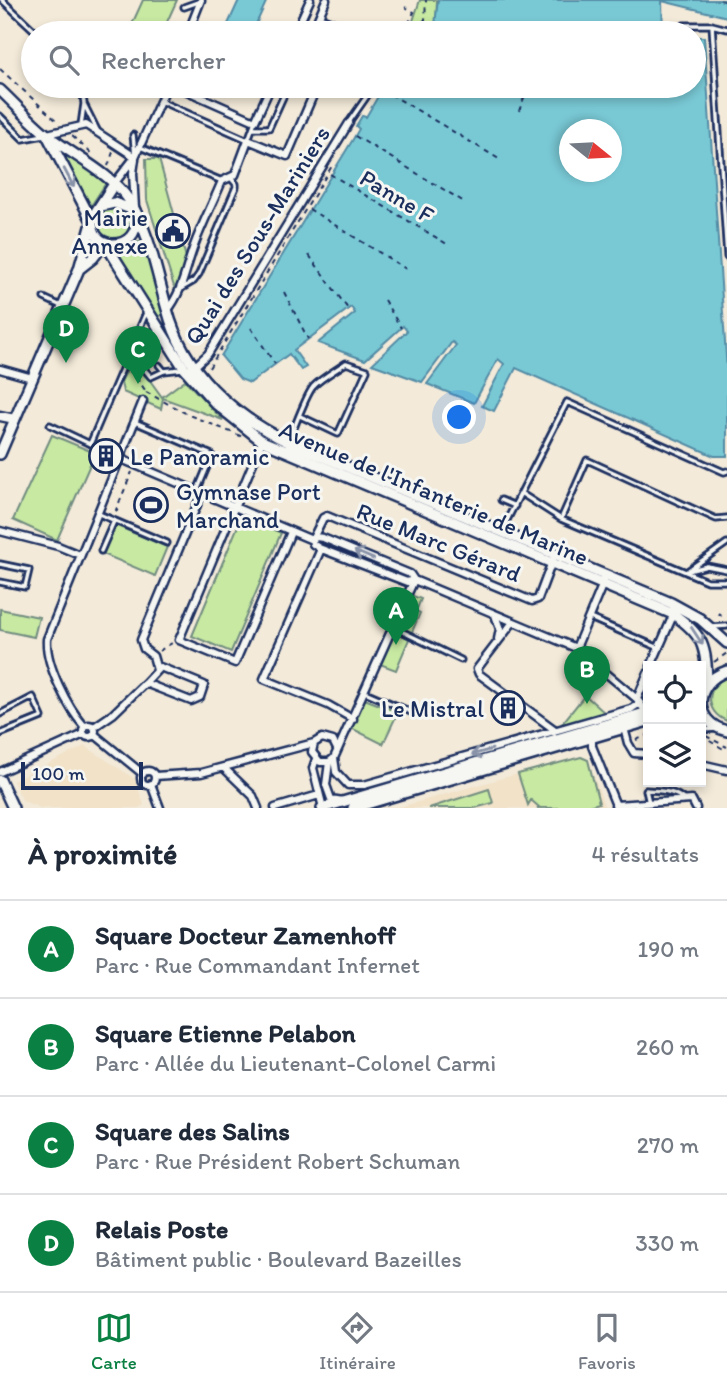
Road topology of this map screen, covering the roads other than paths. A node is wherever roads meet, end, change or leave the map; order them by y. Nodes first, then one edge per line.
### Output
1 (2, 0) edge
2 (310, 0) edge
3 (326, 0) edge
4 (200, 1) edge
5 (184, 7) dead end
6 (319, 17) junction
7 (24, 21) edge
8 (192, 21) edge
9 (300, 21) edge
10 (317, 21) edge
11 (328, 21) edge
12 (706, 25) edge
13 (712, 25) junction
14 (727, 29) edge
15 (0, 90) edge
16 (83, 98) edge
17 (161, 98) edge
18 (201, 98) edge
19 (266, 98) edge
20 (283, 98) edge
21 (312, 98) edge
22 (366, 98) edge
23 (160, 101) junction
24 (84, 104) junction
25 (0, 116) edge
26 (349, 123) joint
27 (254, 124) junction
28 (81, 125) junction
29 (46, 134) junction
30 (99, 134) junction
31 (133, 135) dead end
32 (248, 140) junction
33 (140, 147) junction
34 (135, 157) junction
35 (229, 177) junction
36 (222, 181) junction
37 (114, 184) junction
38 (99, 207) junction
39 (135, 211) junction
40 (92, 222) junction
41 (105, 243) junction
42 (727, 257) edge
43 (93, 258) junction
44 (115, 260) junction
45 (79, 269) junction
46 (182, 288) junction
47 (44, 298) dead end
48 (63, 307) junction
49 (147, 311) junction
50 (167, 311) junction
51 (158, 328) junction
52 (149, 338) junction
53 (153, 355) dead end
54 (159, 365) dead end
55 (189, 368) junction
56 (0, 369) edge
57 (164, 371) junction
58 (32, 377) junction
59 (143, 401) road end
60 (0, 416) edge
61 (300, 416) junction
62 (15, 419) junction
63 (134, 422) junction
64 (50, 425) dead end
65 (263, 440) junction
66 (285, 447) junction
67 (0, 454) edge
68 (119, 458) junction
69 (727, 471) edge
70 (200, 492) junction
71 (521, 496) junction
72 (501, 500) dead end
73 (516, 506) junction
74 (235, 507) junction
75 (97, 513) junction
76 (727, 518) edge
77 (561, 519) junction
78 (114, 520) junction
79 (0, 531) edge
80 (501, 531) junction
81 (291, 532) junction
82 (312, 540) junction
83 (727, 542) edge
84 (167, 543) dead end
85 (321, 549) junction
86 (101, 551) dead end
87 (80, 555) junction
88 (0, 564) edge
89 (552, 564) junction
90 (727, 570) edge
91 (686, 572) junction
92 (414, 580) junction
93 (604, 581) junction
94 (727, 581) edge
95 (0, 582) edge
96 (675, 610) junction
97 (495, 615) junction
98 (589, 618) junction
99 (513, 622) junction
100 (727, 626) edge
101 (393, 627) junction
102 (710, 627) junction
103 (498, 641) junction
104 (727, 643) edge
105 (576, 648) junction
106 (659, 648) junction
107 (461, 660) dead end
108 (653, 661) edge
109 (703, 661) edge
110 (727, 669) edge
111 (157, 670) junction
112 (145, 683) junction
113 (706, 685) edge
114 (643, 689) edge
115 (365, 692) junction
116 (639, 701) junction
117 (643, 709) edge
118 (411, 712) dead end
119 (706, 712) edge
120 (0, 714) edge
121 (353, 719) junction
122 (643, 719) edge
123 (643, 720) edge
124 (606, 724) junction
125 (85, 726) junction
126 (629, 727) junction
127 (719, 728) edge
128 (94, 731) junction
129 (0, 734) edge
130 (84, 734) junction
131 (558, 734) junction
132 (727, 737) edge
133 (590, 739) junction
134 (334, 741) junction
135 (342, 741) junction
136 (314, 743) junction
137 (298, 747) junction
138 (337, 749) junction
139 (643, 754) edge
140 (314, 755) junction
141 (332, 760) junction
142 (706, 765) edge
143 (225, 768) junction
144 (727, 770) edge
145 (0, 772) edge
146 (144, 774) junction
147 (155, 776) junction
148 (0, 780) edge
149 (151, 784) junction
150 (319, 795) junction
151 (685, 800) junction
152 (7, 803) edge
153 (649, 803) junction
154 (349, 804) edge
155 (327, 806) edge
156 (616, 806) edge
157 (160, 808) edge
158 (258, 808) edge
159 (275, 808) edge
160 (696, 808) edge

1 - 7 lane
2 - 9 street
3 - 6 street
4 - 5 lane
4 - 8 street
6 - 10 street
6 - 11 street
12 - 13 lane
13 - 14 lane
13 - 42 lane
15 - 29 main road
16 - 24 lane
17 - 23 street
18 - 27 street
19 - 27 street
20 - 27 lane
21 - 32 street
22 - 26 lane, Quai des Sous-Mariniers
23 - 32 lane
23 - 33 street
24 - 28 lane
24 - 30 lane
25 - 29 lane
26 - 55 street, Quai des Sous-Mariniers
27 - 32 lane
28 - 29 street
28 - 30 street
29 - 37 main road, Avenue de l'Infanterie de Marine
29 -> 40 main road
30 - 34 street
31 - 34 lane
32 - 35 street
33 - 34 street
33 - 36 lane
34 - 37 street
34 - 39 street
35 - 36 street
35 - 46 lane
36 - 46 street
37 - 38 main road
37 - 39 main road, Avenue de l'Infanterie de Marine
38 - 39 main road
38 - 40 main road
39 - 41 main road
39 - 50 main road, Avenue de l'Infanterie de Marine
40 - 41 main road
40 - 45 main road
41 - 43 main road
41 - 44 main road, Avenue de l'Infanterie de Marine
43 - 44 main road
43 - 45 main road
44 - 49 main road, Avenue de l'Infanterie de Marine
45 - 48 main road
46 - 50 street
47 - 48 lane
48 - 58 main road
49 - 51 main road, Avenue de l'Infanterie de Marine
49 - 64 lane
50 - 55 main road, Avenue de l'Infanterie de Marine
51 - 52 lane
51 - 55 main road, Avenue de l'Infanterie de Marine
52 - 53 lane
52 - 57 lane
54 - 57 lane
55 - 57 lane
55 - 65 main road, Avenue de l'Infanterie de Marine
56 - 58 street
58 - 62 main road
59 - 63 street
60 - 62 street
61 - 61 lane
61 - 66 lane
62 - 67 main road
63 - 68 street
63 - 70 lane
65 - 66 main road, Avenue de l'Infanterie de Marine
65 - 74 street
66 - 80 main road, Avenue de l'Infanterie de Marine
66 - 89 main road, Avenue de l'Infanterie de Marine
68 - 70 street
68 - 75 street
69 - 71 lane
70 - 74 street
70 - 111 street
71 - 73 lane
71 - 77 lane
72 - 73 lane
73 - 80 lane
74 - 81 street
74 - 81 street
75 - 78 lane
75 - 87 street
76 - 77 lane
77 - 91 lane
78 - 84 lane
78 - 86 lane
79 - 87 street
80 - 89 main road, Avenue de l'Infanterie de Marine
81 - 82 street
82 - 85 street
82 - 89 street, Rue Marc Gérard
92 -> 82 street
83 - 91 lane
85 - 92 street
85 - 121 street
87 - 125 street
88 - 95 lane
89 - 93 main road, Avenue de l'Infanterie de Marine
90 - 91 lane
91 - 94 lane
92 - 97 street
92 - 101 street
93 - 96 main road, Avenue de l'Infanterie de Marine
93 - 98 street
96 - 102 main road, Avenue de l'Infanterie de Marine
96 - 106 street
96 -> 109 main road, Avenue de l'Infanterie de Marine
97 - 99 street
97 - 103 street
98 - 105 street
98 - 106 lane
99 - 103 street
99 - 105 street
100 - 102 lane
101 - 107 lane
101 - 115 street
102 - 104 main road, Avenue de l'Infanterie de Marine
103 - 131 street
105 - 116 street
106 - 108 street
110 - 113 main road
111 - 112 street
111 - 112 street
112 - 128 street
114 - 116 street
115 - 118 lane
115 - 121 street
116 - 117 street
116 - 131 street
119 - 127 main road, Avenue de l'Infanterie de Marine
120 - 129 lane
121 - 135 street
122 - 124 main road
123 - 126 main road
124 - 131 main road
124 - 133 street
125 - 128 street
125 - 130 street
126 - 133 main road
126 - 139 street
127 - 132 main road
128 - 130 street
128 - 146 street
130 - 145 street
131 -> 141 street
131 - 154 main road
133 - 154 main road
133 - 156 street
134 - 135 street
134 - 136 street
134 - 138 street
135 - 138 street
136 - 137 street
136 - 140 street
137 - 140 street
137 - 143 street
138 - 141 street
140 - 141 street
140 - 150 street
141 - 155 street
142 - 144 street
143 - 147 street
143 - 158 street
146 - 147 street
146 - 149 street
147 - 149 street
148 - 152 main road
149 - 157 street
150 - 155 street
150 - 159 street
151 - 153 street
151 - 153 lane
151 - 160 street
153 - 156 street
154 - 155 main road

